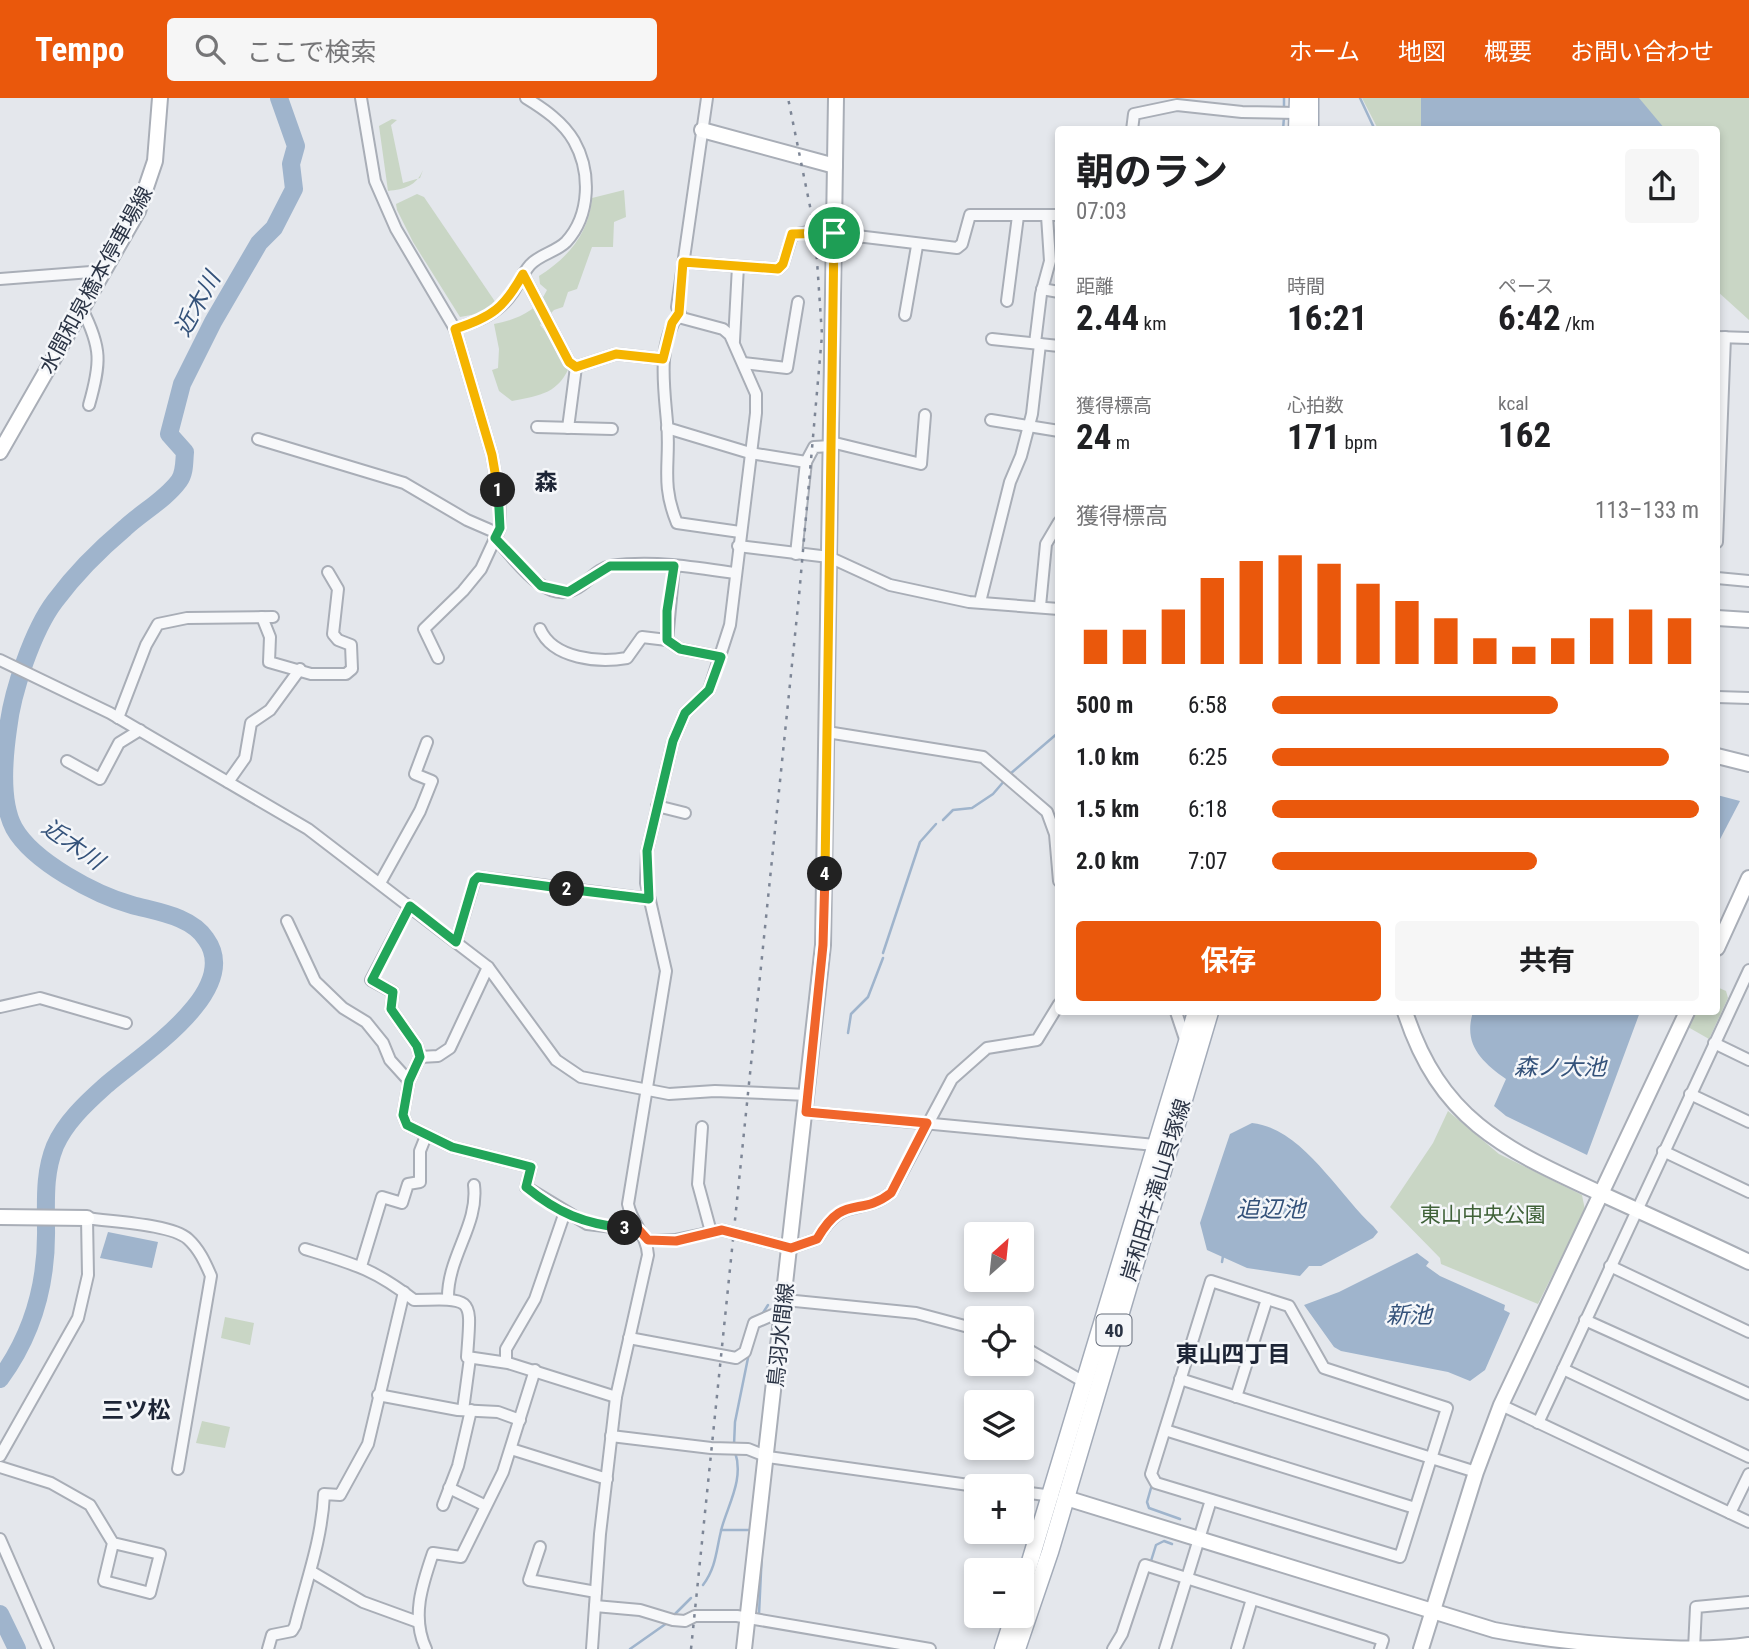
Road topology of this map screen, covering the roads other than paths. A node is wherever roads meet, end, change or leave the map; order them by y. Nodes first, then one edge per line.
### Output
1 (160, 98) edge
2 (361, 98) edge
3 (526, 98) edge
4 (707, 98) edge
5 (836, 98) edge
6 (1310, 98) edge
7 (1297, 113) edge
8 (1132, 126) edge
9 (1310, 126) edge
10 (702, 130) junction
11 (835, 166) junction
12 (1053, 215) edge
13 (1018, 216) junction
14 (834, 233) junction
15 (917, 246) junction
16 (683, 262) junction
17 (738, 266) junction
18 (104, 271) junction
19 (523, 274) junction
20 (0, 279) edge
21 (1042, 289) junction
22 (1055, 291) edge
23 (1007, 301) dead end
24 (798, 302) dead end
25 (82, 309) junction
26 (679, 313) junction
27 (905, 315) dead end
28 (455, 329) junction
29 (1721, 337) edge
30 (1749, 338) edge
31 (992, 339) dead end
32 (734, 341) junction
33 (1038, 344) junction
34 (1055, 346) edge
35 (663, 359) junction
36 (743, 363) junction
37 (576, 367) junction
38 (1720, 388) edge
39 (89, 405) dead end
40 (925, 415) dead end
41 (991, 419) dead end
42 (537, 427) dead end
43 (1027, 427) junction
44 (568, 428) junction
45 (667, 428) junction
46 (612, 429) dead end
47 (1055, 430) edge
48 (258, 439) dead end
49 (831, 444) junction
50 (0, 452) edge
51 (750, 453) junction
52 (806, 462) junction
53 (1055, 529) edge
54 (740, 532) junction
55 (496, 536) junction
56 (738, 546) junction
57 (796, 554) junction
58 (829, 557) junction
59 (674, 566) junction
60 (328, 572) dead end
61 (734, 573) junction
62 (1720, 578) edge
63 (1749, 581) edge
64 (980, 603) junction
65 (1040, 606) junction
66 (1055, 608) edge
67 (1720, 618) edge
68 (1749, 620) edge
69 (540, 629) dead end
70 (667, 640) junction
71 (721, 657) junction
72 (438, 658) dead end
73 (0, 660) edge
74 (300, 669) junction
75 (1720, 697) edge
76 (1749, 698) edge
77 (118, 718) junction
78 (140, 730) junction
79 (827, 732) junction
80 (427, 742) dead end
81 (1720, 757) edge
82 (67, 761) dead end
83 (1749, 764) edge
84 (228, 782) junction
85 (657, 806) junction
86 (685, 813) dead end
87 (1055, 834) edge
88 (1749, 878) edge
89 (380, 883) junction
90 (649, 899) junction
91 (410, 906) junction
92 (287, 921) dead end
93 (1720, 941) edge
94 (456, 942) junction
95 (488, 967) junction
96 (1749, 971) edge
97 (1744, 991) edge
98 (0, 1007) edge
99 (1055, 1011) edge
100 (1177, 1015) edge
101 (1194, 1015) edge
102 (1209, 1015) edge
103 (1406, 1015) edge
104 (1686, 1015) edge
105 (125, 1023) dead end
106 (1186, 1042) junction
107 (1714, 1043) junction
108 (420, 1057) junction
109 (1749, 1060) edge
110 (409, 1081) junction
111 (648, 1090) junction
112 (1690, 1094) junction
113 (808, 1095) junction
114 (806, 1112) junction
115 (1749, 1122) edge
116 (927, 1123) junction
117 (702, 1127) dead end
118 (426, 1136) junction
119 (1155, 1145) junction
120 (1664, 1151) junction
121 (474, 1185) dead end
122 (1749, 1192) edge
123 (1603, 1194) junction
124 (1636, 1209) junction
125 (565, 1212) junction
126 (3, 1217) edge
127 (81, 1217) junction
128 (639, 1230) junction
129 (711, 1233) junction
130 (648, 1240) junction
131 (791, 1248) junction
132 (305, 1250) dead end
133 (1749, 1262) edge
134 (361, 1266) junction
135 (1610, 1266) junction
136 (404, 1292) junction
137 (448, 1299) junction
138 (1267, 1299) junction
139 (785, 1305) junction
140 (1585, 1320) junction
141 (964, 1326) edge
142 (1749, 1332) edge
143 (628, 1338) junction
144 (1034, 1353) edge
145 (470, 1358) junction
146 (506, 1362) junction
147 (1563, 1369) junction
148 (535, 1370) junction
149 (1180, 1379) junction
150 (1084, 1382) junction
151 (1749, 1394) edge
152 (378, 1395) junction
153 (617, 1397) junction
154 (1236, 1397) junction
155 (1501, 1405) junction
156 (467, 1410) junction
157 (520, 1420) junction
158 (1538, 1423) junction
159 (1165, 1430) junction
160 (611, 1436) junction
161 (511, 1449) junction
162 (0, 1457) edge
163 (768, 1457) junction
164 (1749, 1457) edge
165 (1431, 1458) junction
166 (0, 1467) edge
167 (178, 1469) dead end
168 (1476, 1472) junction
169 (1749, 1474) edge
170 (607, 1479) junction
171 (964, 1484) edge
172 (449, 1488) junction
173 (1034, 1494) edge
174 (1058, 1497) junction
175 (1212, 1500) junction
176 (443, 1505) dead end
177 (484, 1505) junction
178 (1415, 1508) junction
179 (1730, 1513) junction
180 (1749, 1522) edge
181 (0, 1539) edge
182 (1200, 1539) junction
183 (113, 1543) junction
184 (540, 1547) dead end
185 (1034, 1558) edge
186 (312, 1572) junction
187 (1187, 1578) junction
188 (596, 1592) junction
189 (1252, 1599) junction
190 (1749, 1602) edge
191 (595, 1606) junction
192 (1433, 1611) junction
193 (748, 1618) junction
194 (418, 1622) junction
195 (1010, 1628) edge
196 (1749, 1645) edge
197 (1615, 1648) edge
198 (1694, 1648) edge
199 (48, 1649) edge
200 (268, 1649) edge
201 (426, 1649) edge
202 (592, 1649) edge
203 (744, 1649) edge
204 (930, 1649) edge
205 (1003, 1649) edge
206 (1017, 1649) edge
207 (1113, 1649) edge
208 (1165, 1649) edge
209 (1237, 1649) edge
210 (1380, 1649) edge
211 (1421, 1649) edge

1 - 18 street, 水間和泉橋本停車場線
2 - 28 street
3 - 19 street
4 - 10 street
5 - 11 street, 鳥羽水間線
6 - 9 main road
7 - 8 street
10 - 11 street
10 - 16 street
11 - 14 street, 鳥羽水間線
12 - 13 street
12 - 21 street
13 - 15 street
13 - 23 street
14 - 15 street
14 - 17 street
14 - 49 street, 鳥羽水間線
15 - 27 street
16 - 17 street
16 - 26 street
17 - 32 street
18 - 20 street
18 - 25 street, 水間和泉橋本停車場線
19 - 28 street
19 - 37 street
21 - 22 street
21 - 33 street
24 - 36 street
25 - 39 street
25 - 50 street, 水間和泉橋本停車場線
26 - 32 street
26 - 35 street
28 - 55 street
29 - 30 street
29 - 38 street
31 - 33 street
32 - 36 street
33 - 34 street
33 - 43 street
35 - 37 street
35 - 45 street
36 - 51 street
37 - 44 street
40 - 49 street
41 - 43 street
42 - 44 street
43 - 47 street
43 - 64 street
44 - 46 street
45 - 51 street
45 - 54 street
48 - 55 street
49 - 52 street
49 - 58 street, 鳥羽水間線
51 - 52 street
51 - 54 street
52 - 57 street
53 - 65 street
54 - 56 street
55 - 59 street
55 - 72 street
56 - 57 street
56 - 61 street
57 - 58 street
58 - 64 street
58 - 79 street, 鳥羽水間線
59 - 61 street
59 - 70 street
60 - 74 street
61 - 71 street
62 - 63 street
64 - 65 street
65 - 66 street
67 - 68 street
69 - 70 street
70 - 71 street
71 - 85 street
73 - 77 street
74 - 77 street
74 - 84 street
75 - 76 street
77 - 78 street
78 - 82 street
78 - 84 street
79 - 87 street
79 - 113 street, 鳥羽水間線
80 - 89 street
81 - 83 street
84 - 89 street
85 - 86 street
85 - 90 street
88 - 93 street
89 - 91 street
90 - 94 street
90 - 111 street
91 - 94 street
91 - 108 street
92 - 110 street
94 - 95 street
95 - 108 street
95 - 111 street
96 - 97 street
97 - 107 street
98 - 105 street
99 - 116 street
100 - 106 street
101 - 106 main road, 岸和田牛滝山貝塚線 / 40
102 - 174 main road, 岸和田牛滝山貝塚線 / 40
103 - 123 street
104 - 123 street
106 - 119 main road, 岸和田牛滝山貝塚線 / 40
107 - 109 street
107 - 112 street
108 - 110 street
110 - 118 street
111 - 113 street
111 - 128 street
112 - 115 street
112 - 120 street
113 - 114 street, 鳥羽水間線
114 - 116 street
114 - 131 street, 鳥羽水間線
116 - 119 street
116 - 131 street
117 - 129 street
118 - 125 street
118 - 134 street
119 - 150 main road, 岸和田牛滝山貝塚線 / 40
120 - 122 street
120 - 124 street
121 - 137 street
123 - 124 street
123 - 155 street
124 - 133 street
124 - 135 street
125 - 128 street
125 - 146 street
126 - 127 street
127 - 162 street
127 - 167 street
128 - 130 street
129 - 130 street
129 - 131 street
130 - 143 street
131 - 139 street, 鳥羽水間線
132 - 134 street
134 - 136 street
135 - 140 street
135 - 142 street
136 - 137 street
136 - 152 street
137 - 145 street
138 - 149 street
138 - 154 street
138 - 165 street
139 - 141 street
139 - 143 street
139 - 163 street, 鳥羽水間線
140 - 147 street
140 - 151 street
143 - 153 street
144 - 150 street
145 - 146 street
145 - 156 street
146 - 148 street
147 - 158 street
147 - 164 street
148 - 153 street
148 - 157 street
149 - 154 street
149 - 159 street
150 - 174 main road, 岸和田牛滝山貝塚線 / 40
152 - 156 street
152 - 186 street
153 - 160 street
154 - 165 street
155 - 158 street
155 - 168 street
156 - 157 street
156 - 172 street
157 - 161 street
158 - 179 street
159 - 175 street
159 - 178 street
160 - 163 street
160 - 170 street
161 - 170 street
161 - 177 street
163 - 171 street
163 - 193 street, 鳥羽水間線
165 - 168 street
165 - 178 street
166 - 183 street
168 - 192 street
169 - 179 street
170 - 188 street
172 - 176 street
172 - 177 street
173 - 174 street
174 - 182 street
174 - 185 main road, 岸和田牛滝山貝塚線 / 40
174 - 206 main road, 岸和田牛滝山貝塚線 / 40
175 - 178 street
175 - 182 street
177 - 194 street
179 - 180 street
181 - 199 street
182 - 187 street
182 - 192 street
183 - 183 street
184 - 188 street
186 - 194 street
186 - 200 street
187 - 189 street
187 - 207 street
187 - 208 street
188 - 191 street
189 - 209 street
189 - 210 street
190 - 198 street
191 - 193 street
191 - 202 street
192 - 197 street
192 - 211 street
193 - 203 street, 鳥羽水間線
193 - 204 street
194 - 201 street
195 - 205 main road
196 - 198 street
197 - 198 street

